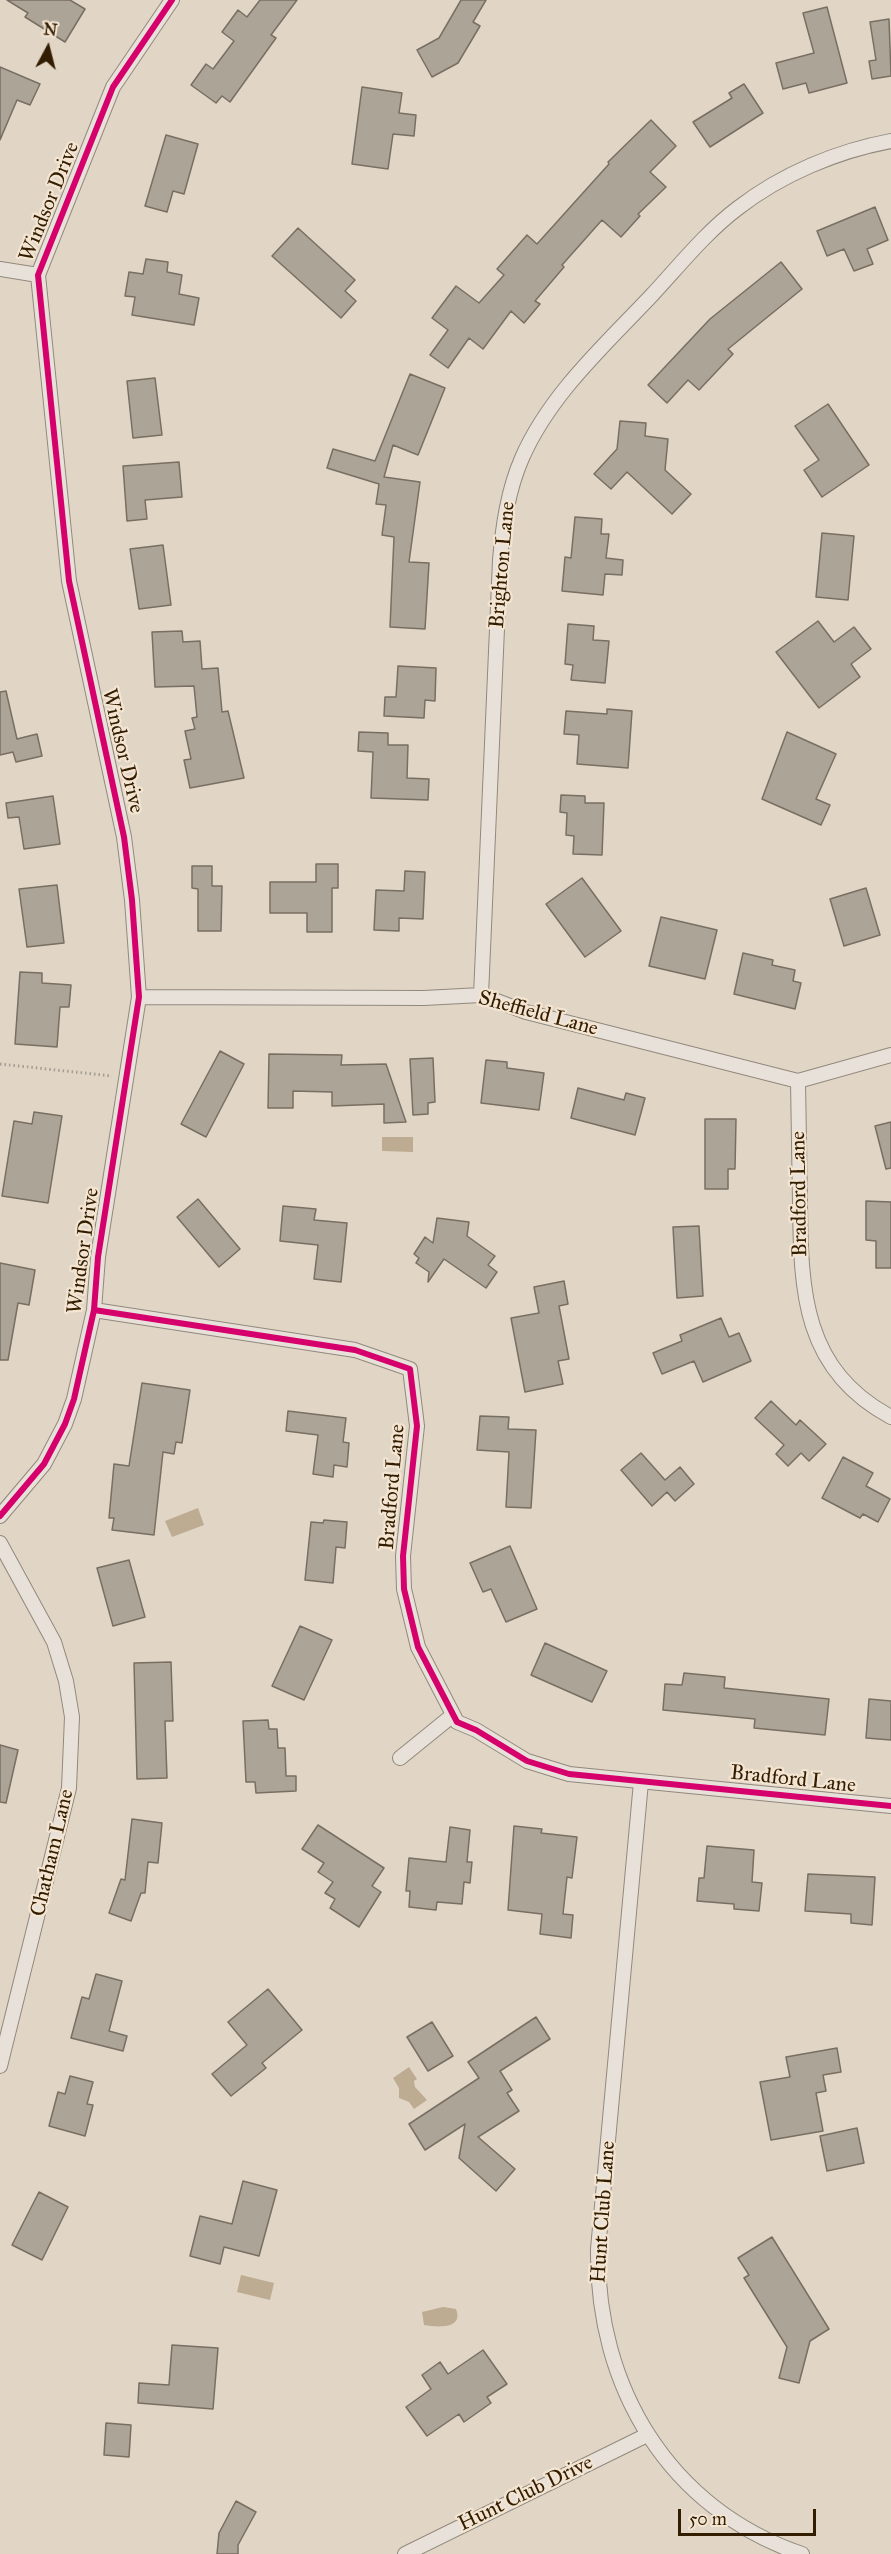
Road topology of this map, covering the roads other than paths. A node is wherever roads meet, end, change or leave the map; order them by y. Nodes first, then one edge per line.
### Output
1 (172, 0) edge
2 (891, 141) edge
3 (0, 269) edge
4 (38, 275) junction
5 (481, 995) junction
6 (139, 998) junction
7 (891, 1055) edge
8 (798, 1081) junction
9 (94, 1310) junction
10 (891, 1417) edge
11 (0, 1516) edge
12 (0, 1543) edge
13 (453, 1715) junction
14 (400, 1758) dead end
15 (641, 1782) junction
16 (891, 1806) edge
17 (0, 2067) edge
18 (647, 2435) junction
19 (405, 2554) edge
20 (802, 2554) edge

1 - 4 street, Windsor Drive
2 - 5 street, Brighton Lane
3 - 4 street
4 - 6 street, Windsor Drive
5 - 6 street, Sheffield Lane
5 - 8 street, Sheffield Lane
6 - 9 street, Windsor Drive
7 - 8 street, Sheffield Lane
8 - 10 street, Bradford Lane
9 - 11 street, Windsor Drive
9 - 13 street, Bradford Lane
12 - 17 street, Chatham Lane
13 - 14 street
13 - 15 street, Bradford Lane
15 - 16 street, Bradford Lane
15 - 18 street, Hunt Club Lane
18 - 19 street, Hunt Club Drive
18 - 20 street, Hunt Club Lane

